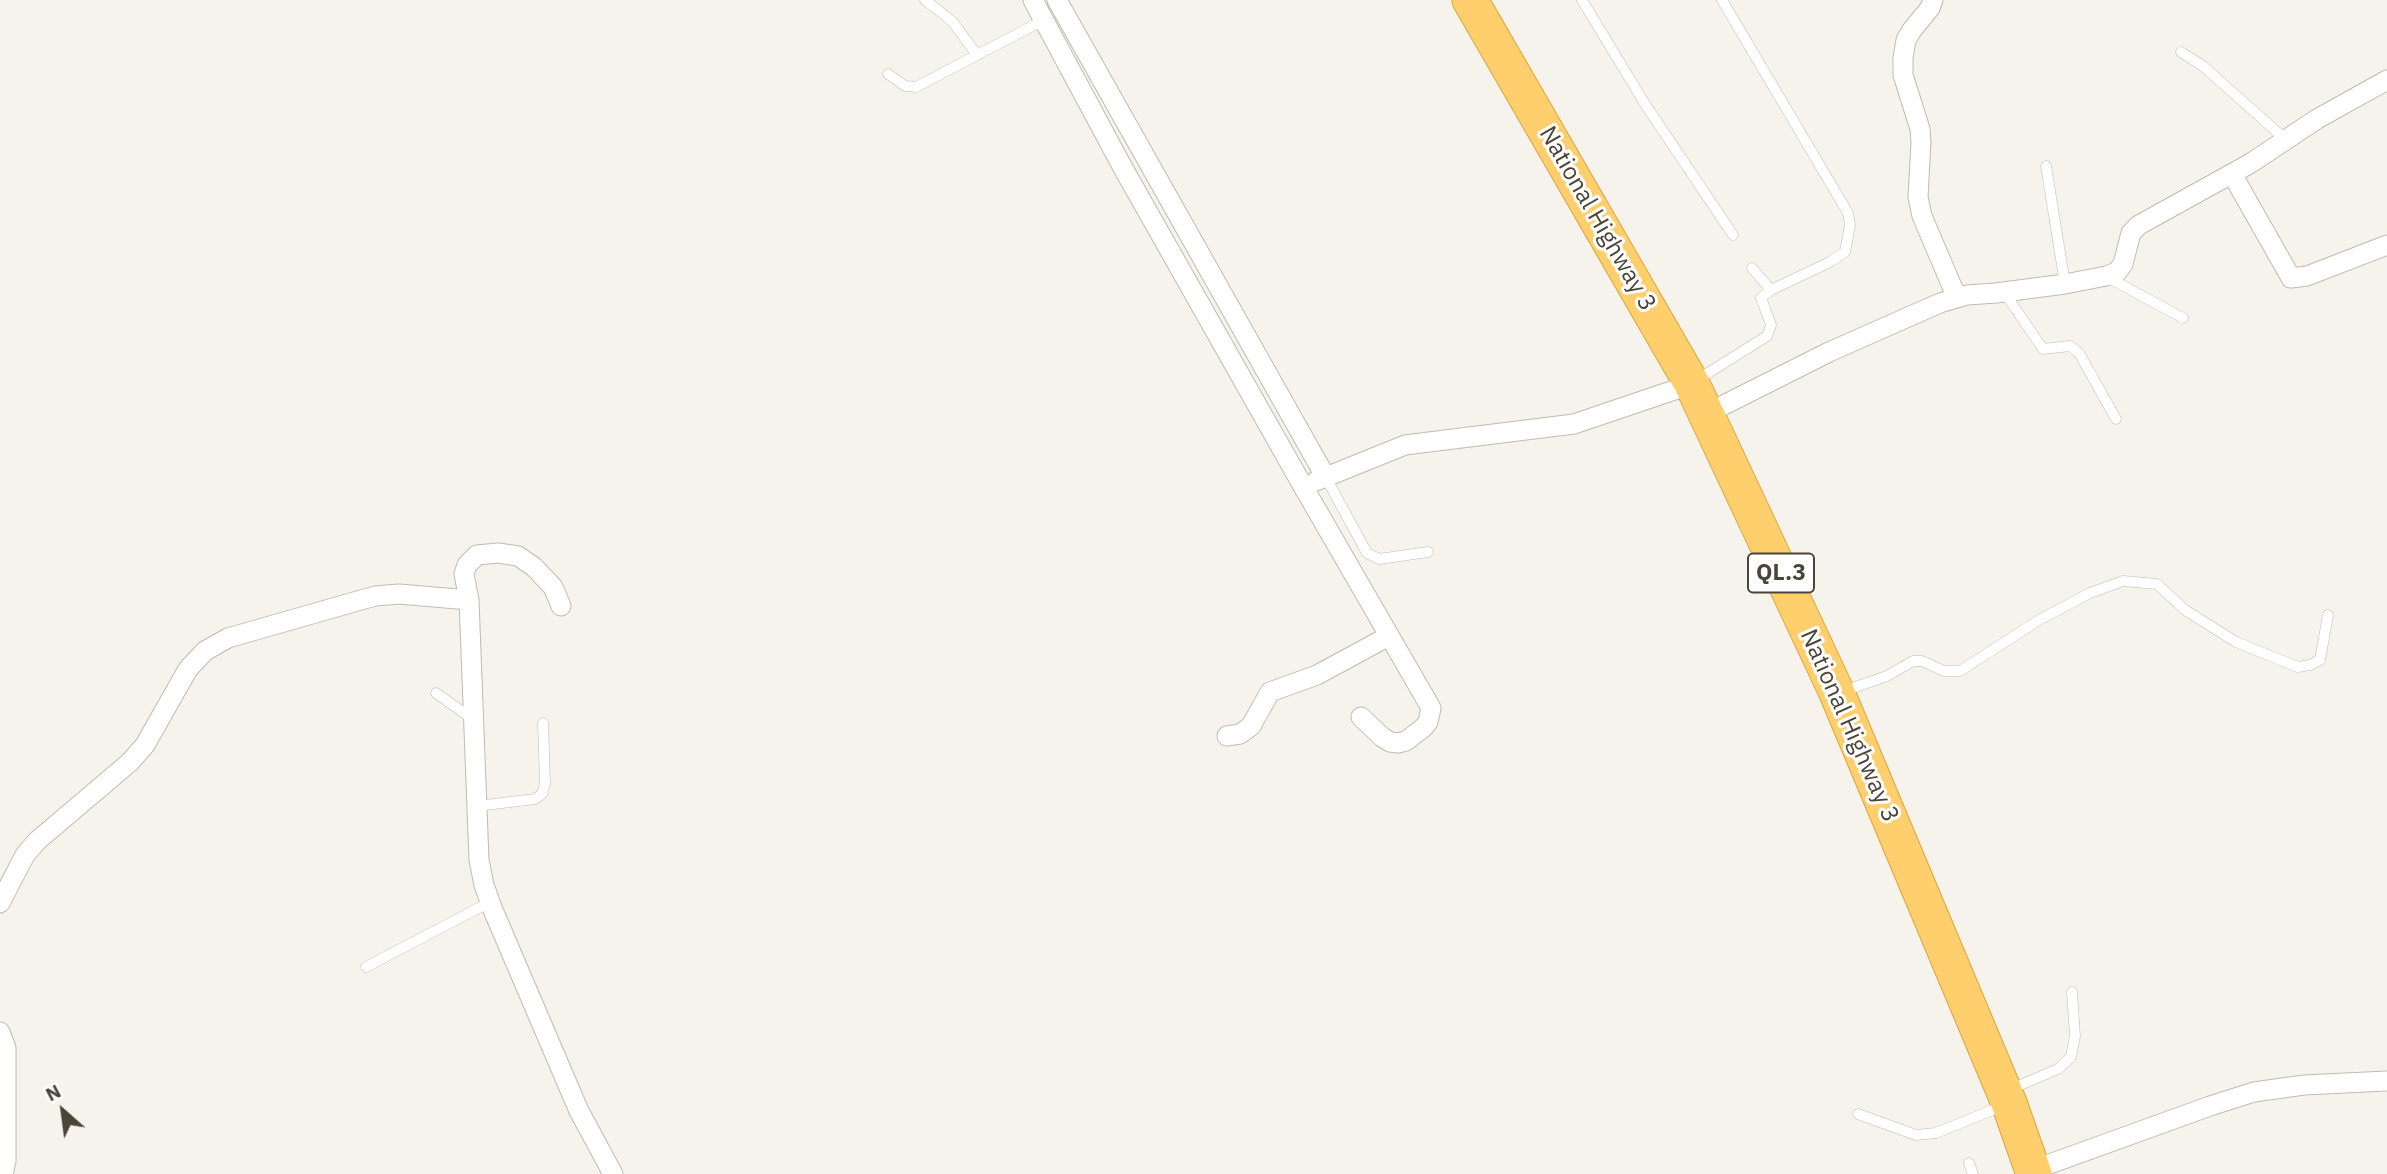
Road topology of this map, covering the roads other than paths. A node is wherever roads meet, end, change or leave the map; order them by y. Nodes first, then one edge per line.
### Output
1 (925, 0) edge
2 (1033, 0) edge
3 (1057, 0) edge
4 (1470, 0) edge
5 (1582, 0) edge
6 (1722, 0) edge
7 (1933, 0) edge
8 (1044, 20) junction
9 (2181, 52) dead end
10 (977, 55) junction
11 (888, 74) dead end
12 (2387, 80) edge
13 (2286, 140) junction
14 (1134, 162) junction
15 (2046, 166) dead end
16 (2232, 174) junction
17 (1733, 235) dead end
18 (2387, 245) edge
19 (1752, 268) dead end
20 (2106, 276) junction
21 (2065, 284) junction
22 (1771, 290) junction
23 (2004, 292) junction
24 (1957, 298) junction
25 (2183, 318) dead end
26 (1699, 399) junction
27 (2116, 419) dead end
28 (1315, 481) junction
29 (1429, 552) dead end
30 (469, 600) junction
31 (562, 606) dead end
32 (2328, 615) dead end
33 (1389, 636) junction
34 (436, 693) dead end
35 (1837, 693) junction
36 (1362, 717) dead end
37 (474, 721) junction
38 (543, 723) dead end
39 (1227, 736) dead end
40 (477, 806) junction
41 (490, 902) junction
42 (0, 904) edge
43 (366, 967) dead end
44 (2072, 992) dead end
45 (0, 1032) edge
46 (2387, 1081) edge
47 (2006, 1098) junction
48 (1858, 1114) dead end
49 (1969, 1163) dead end
50 (2034, 1172) edge
51 (3, 1174) edge
52 (613, 1174) edge
53 (1973, 1174) edge

1 - 10 lane
2 - 8 street
3 - 14 street
4 - 26 highway, National Highway 3 / QL.3
5 - 17 lane
6 - 22 lane
7 - 24 street
8 - 10 lane
8 - 14 street
9 - 13 lane
10 - 11 lane
12 - 13 street
13 - 16 street
14 - 28 street
15 - 21 lane
16 - 18 street
16 - 20 street
19 - 22 lane
20 - 21 street
20 - 25 lane
21 - 23 street
22 - 26 lane
23 - 24 street
23 - 27 lane
24 - 26 street
26 - 28 street
26 - 35 highway, National Highway 3 / QL.3
28 - 29 lane
28 - 33 street
30 - 31 street
30 - 37 street
30 - 42 street
32 - 35 lane
33 - 36 street
33 - 39 street
34 - 37 lane
35 - 47 highway, National Highway 3 / QL.3
37 - 40 street
38 - 40 lane
40 - 41 street
41 - 43 lane
41 - 52 street
44 - 47 lane
45 - 51 street
46 - 50 street
47 - 48 lane
47 - 50 highway, National Highway 3 / QL.3
49 - 53 lane

